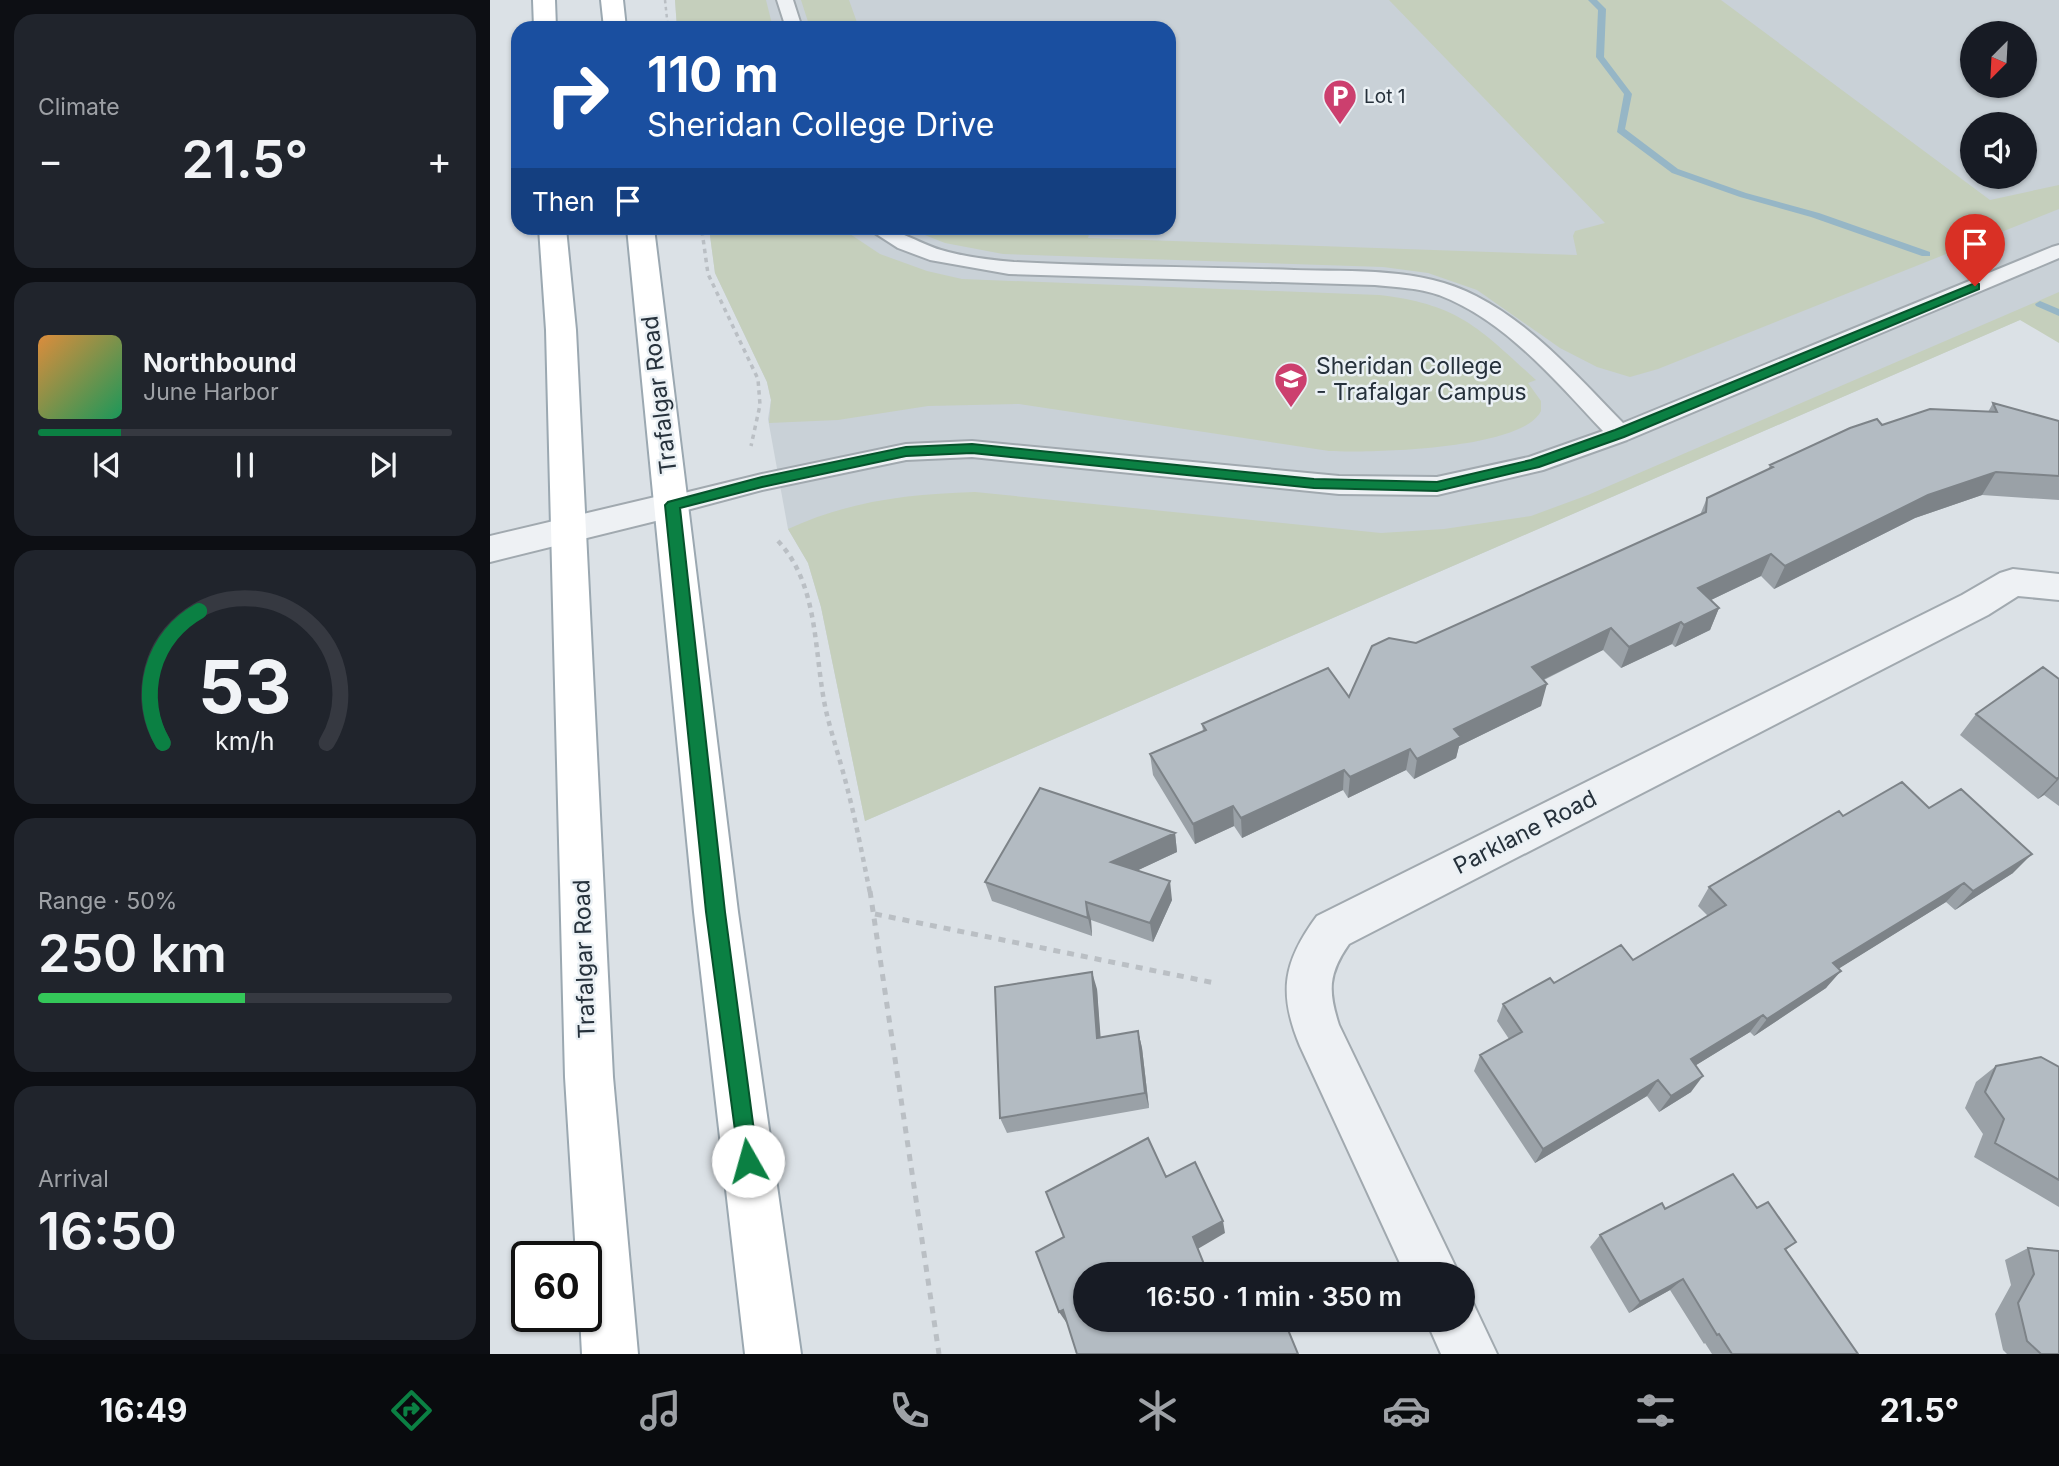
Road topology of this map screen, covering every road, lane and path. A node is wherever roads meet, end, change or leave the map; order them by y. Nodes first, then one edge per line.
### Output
1 (544, 0) edge
2 (612, 0) edge
3 (665, 0) edge
4 (785, 0) edge
5 (545, 21) edge
6 (614, 21) edge
7 (667, 21) edge
8 (792, 21) edge
9 (553, 235) edge
10 (641, 235) edge
11 (702, 235) edge
12 (889, 235) edge
13 (2059, 251) edge
14 (1619, 434) junction
15 (751, 446) dead end
16 (673, 505) junction
17 (567, 530) junction
18 (778, 541) dead end
19 (490, 549) edge
20 (2059, 587) edge
21 (875, 914) junction
22 (1215, 983) dead end
23 (1426, 1262) edge
24 (1459, 1332) edge
25 (610, 1354) edge
26 (773, 1354) edge
27 (939, 1354) edge
28 (1469, 1354) edge

1 - 5 main road
2 - 6 main road
3 - 7 path
4 - 8 lane
9 - 17 main road, Trafalgar Road
10 - 16 main road, Trafalgar Road
11 - 15 path
12 - 14 lane
13 - 14 lane
14 - 16 lane
16 - 17 street
16 - 26 main road, Trafalgar Road
17 - 19 street
17 - 25 main road, Trafalgar Road
18 - 21 path
20 - 23 street, Parklane Road
21 - 22 path
21 - 27 path
24 - 28 street

